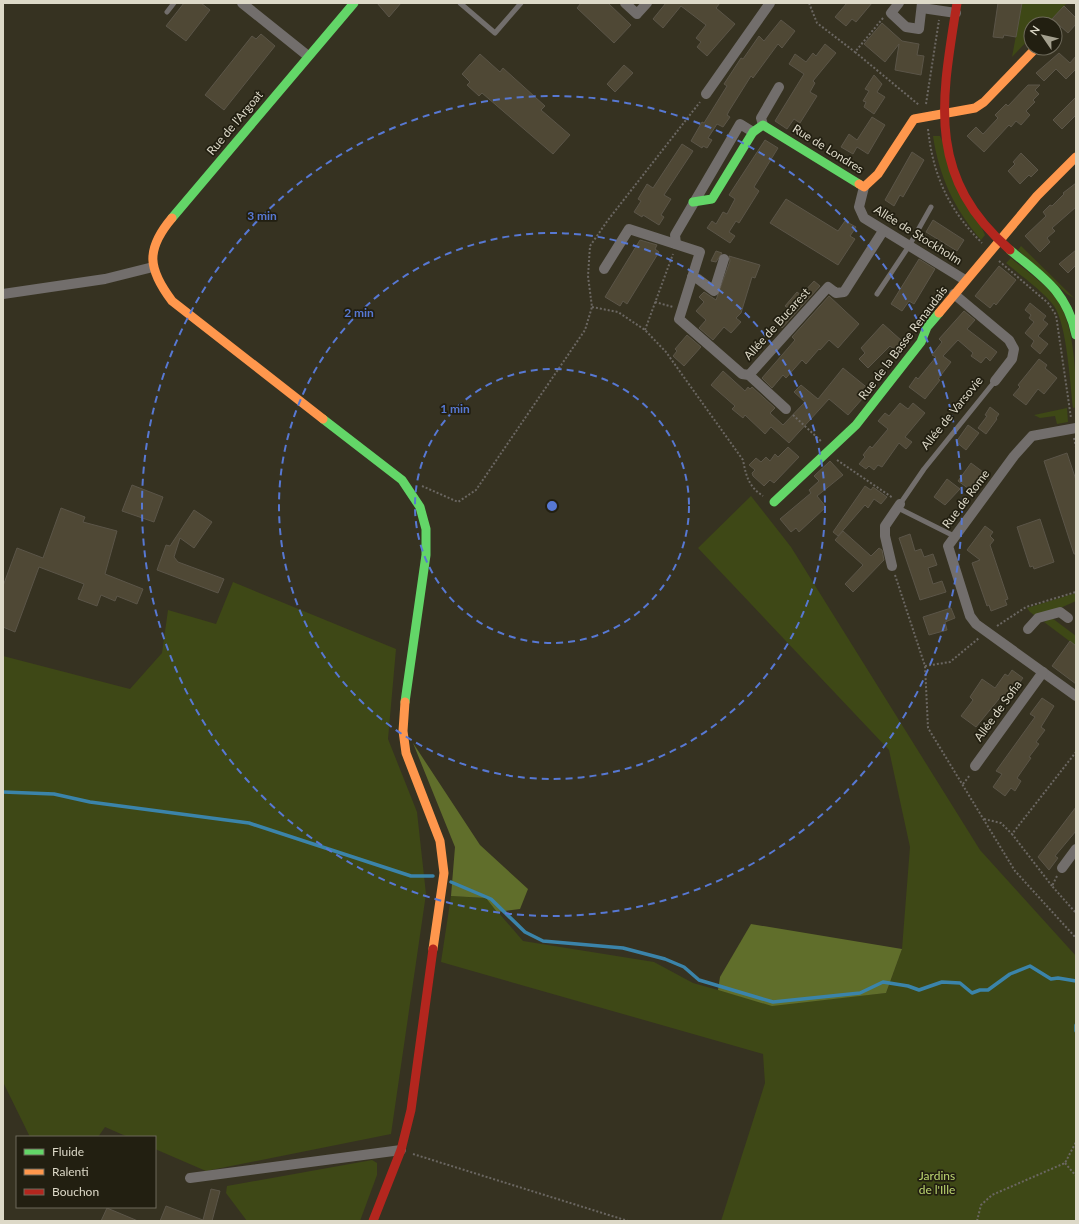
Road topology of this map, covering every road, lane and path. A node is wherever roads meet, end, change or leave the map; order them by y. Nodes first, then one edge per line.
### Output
1 (174, 3) edge
2 (242, 3) edge
3 (354, 3) edge
4 (460, 3) edge
5 (521, 3) edge
6 (625, 3) edge
7 (647, 3) edge
8 (770, 3) edge
9 (809, 3) edge
10 (900, 3) edge
11 (922, 6) edge
12 (956, 8) edge
13 (167, 12) dead end
14 (891, 13) junction
15 (855, 52) junction
16 (308, 56) junction
17 (1028, 56) edge
18 (779, 87) dead end
19 (706, 94) joint
20 (942, 115) junction
21 (914, 119) junction
22 (763, 125) junction
23 (753, 132) junction
24 (1076, 157) edge
25 (864, 187) junction
26 (693, 202) junction
27 (931, 207) dead end
28 (884, 231) junction
29 (1000, 241) junction
30 (676, 244) junction
31 (909, 246) junction
32 (724, 259) dead end
33 (153, 267) junction
34 (604, 269) dead end
35 (692, 277) junction
36 (965, 280) junction
37 (3, 294) edge
38 (877, 294) dead end
39 (954, 294) junction
40 (655, 302) junction
41 (592, 307) junction
42 (682, 309) junction
43 (1073, 309) edge
44 (645, 330) junction
45 (1076, 335) edge
46 (749, 375) junction
47 (995, 381) joint
48 (786, 408) joint
49 (1076, 428) edge
50 (829, 452) junction
51 (402, 480) junction
52 (774, 502) joint
53 (899, 506) junction
54 (954, 536) junction
55 (892, 566) joint
56 (1076, 592) edge
57 (1068, 618) dead end
58 (1028, 629) dead end
59 (987, 632) junction
60 (925, 666) junction
61 (1043, 672) junction
62 (1076, 696) edge
63 (1076, 752) edge
64 (975, 766) dead end
65 (984, 819) junction
66 (1012, 834) junction
67 (1076, 849) edge
68 (1062, 868) joint
69 (1052, 886) junction
70 (1076, 913) edge
71 (1076, 938) edge
72 (1076, 1142) edge
73 (401, 1150) junction
74 (1065, 1163) junction
75 (1076, 1176) edge
76 (190, 1178) dead end
77 (372, 1221) edge
78 (628, 1221) edge
79 (977, 1221) edge

1 - 13 lane
2 - 16 street
3 - 16 street, Rue de l'Argoat
4 - 5 lane
6 - 7 street
8 - 19 street
9 - 15 path
10 - 14 street
11 - 12 street
11 - 14 street
12 - 20 street
14 - 15 path
15 - 21 path
16 - 33 street, Rue de l'Argoat
17 - 20 street
18 - 22 street
19 - 41 path
20 - 21 street
20 - 29 street
21 - 25 street, Rue de Londres
22 - 23 street
22 - 25 street, Rue de Londres
23 - 26 street
23 - 26 street
24 - 29 street, Rue de la Basse Renaudais
25 - 28 street, Allée de Stockholm
26 - 30 street
27 - 31 lane
28 - 31 street, Allée de Stockholm
28 - 46 street, Allée de Bucarest
29 - 36 street, Rue de la Basse Renaudais
29 - 43 street
30 - 34 street
30 - 35 street
30 - 40 path
31 - 36 street, Allée de Stockholm
31 - 38 lane
32 - 35 street
33 - 37 street
33 - 51 street
35 - 42 street
36 - 39 street, Rue de la Basse Renaudais
39 - 47 street, Allée de Varsovie
39 - 50 street, Rue de la Basse Renaudais
40 - 42 path
40 - 44 path
41 - 44 path
41 - 51 path
42 - 46 street
43 - 45 street
44 - 52 path
46 - 48 street
47 - 53 lane, Allée de Varsovie
48 - 50 path
49 - 54 street, Rue de Rome
50 - 52 street, Rue de la Basse Renaudais
50 - 53 path
51 - 73 street
53 - 54 lane
53 - 55 street, Allée de Varsovie
54 - 59 street, Rue de Rome
55 - 60 path
56 - 59 path
57 - 58 street
59 - 60 path
59 - 61 street, Rue de Rome
60 - 65 path
61 - 62 street, Rue de Rome
61 - 64 street, Allée de Sofia
63 - 66 path
65 - 66 path
65 - 71 path
66 - 69 path
67 - 68 street
68 - 69 path
69 - 70 path
72 - 74 path
73 - 76 street
73 - 77 street
73 - 78 path
74 - 75 path
74 - 79 path

